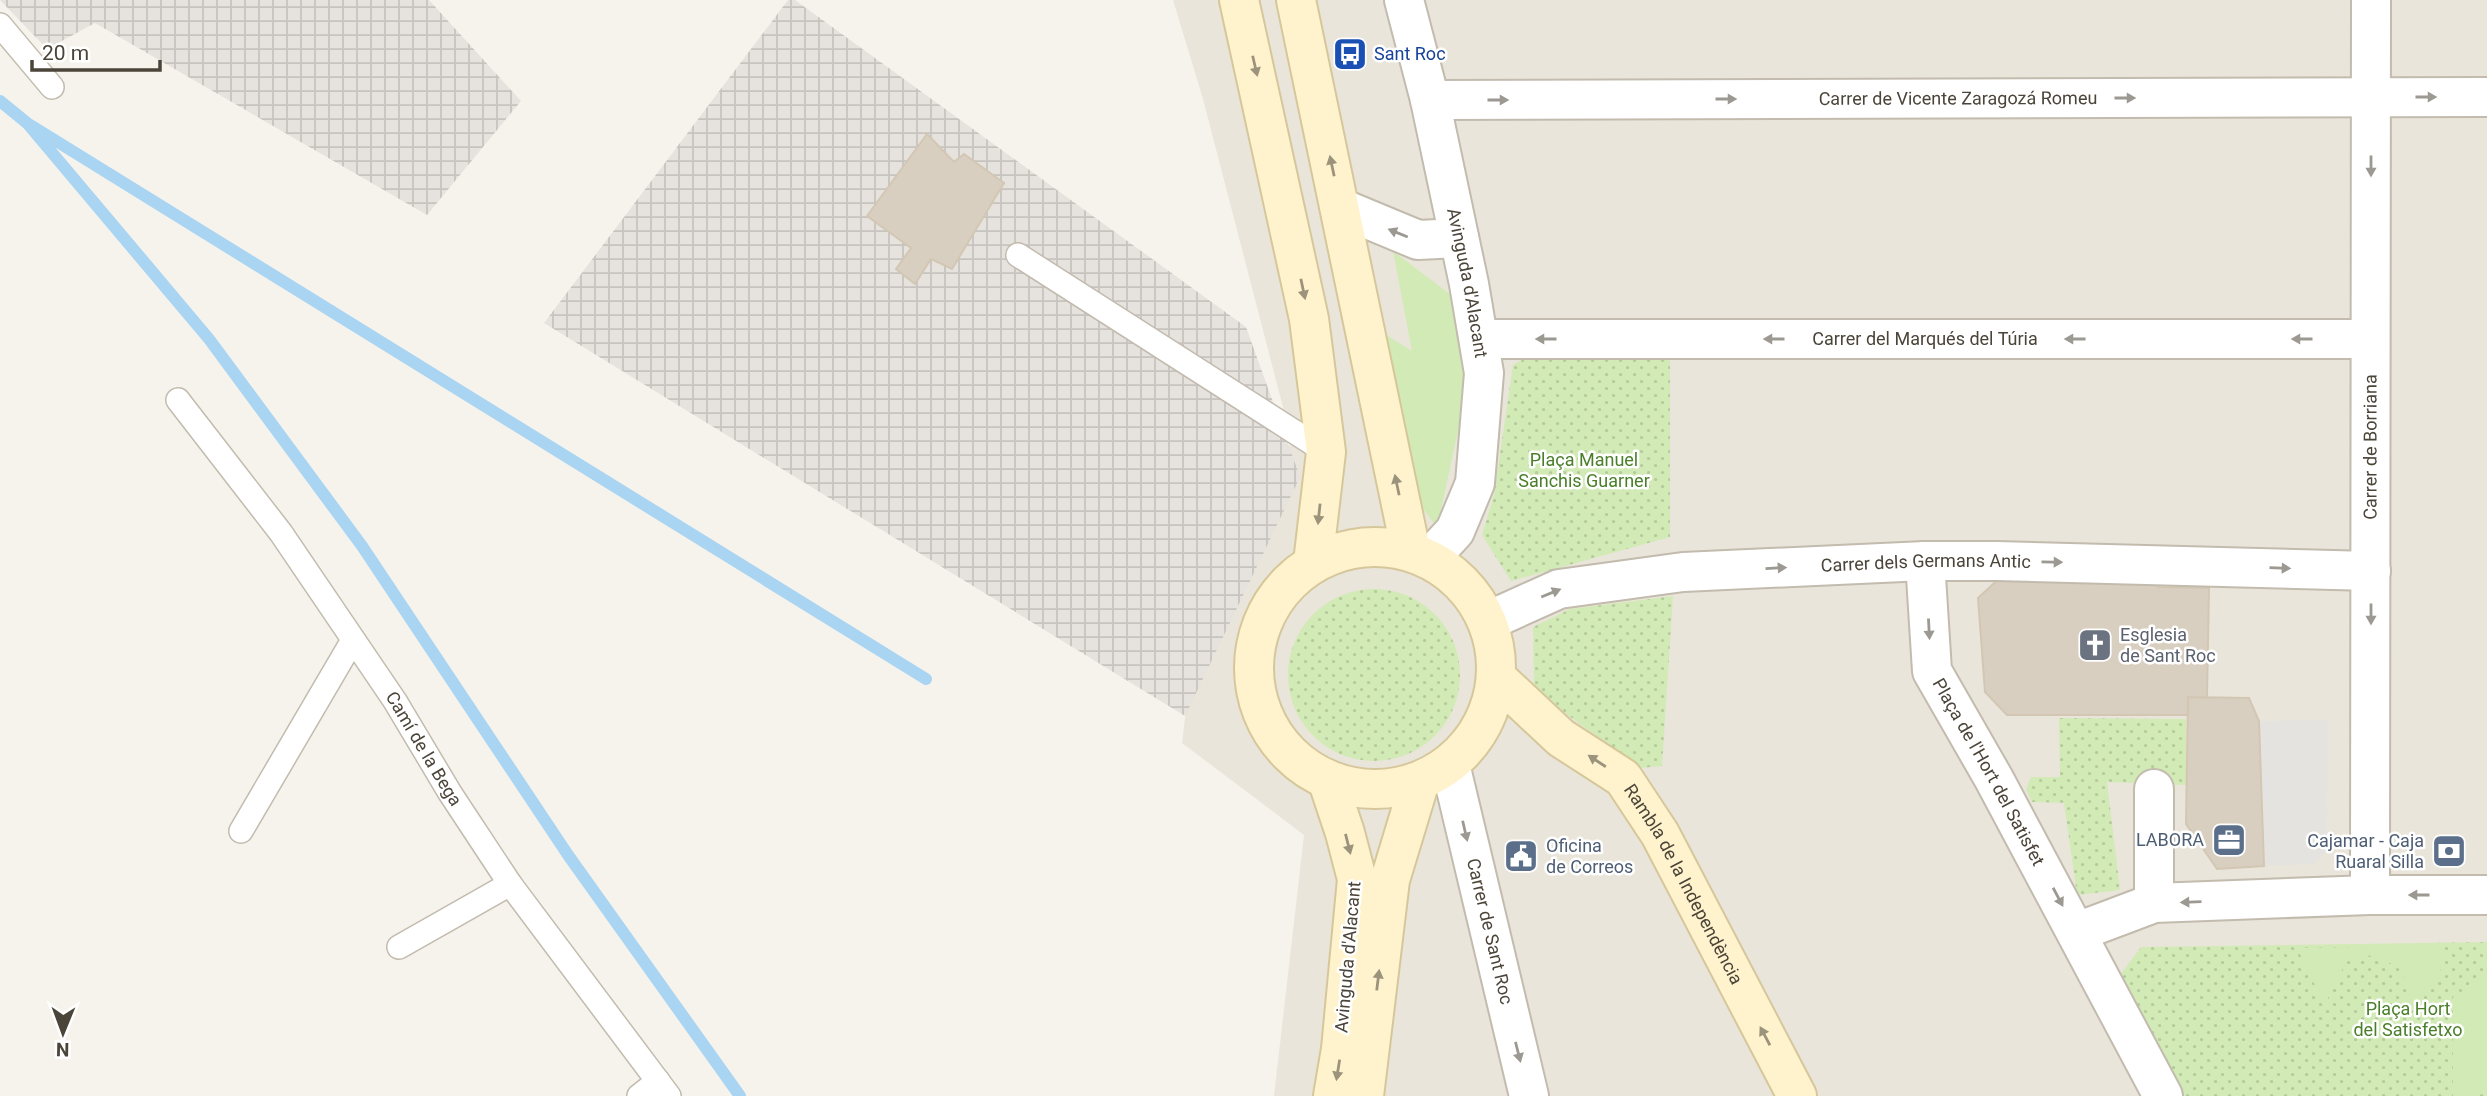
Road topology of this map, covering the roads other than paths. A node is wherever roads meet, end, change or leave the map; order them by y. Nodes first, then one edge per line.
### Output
1 (1239, 0) edge
2 (1296, 0) edge
3 (1404, 0) edge
4 (2371, 0) edge
5 (0, 25) edge
6 (52, 87) dead end
7 (2371, 97) junction
8 (2487, 97) edge
9 (1430, 100) junction
10 (1341, 208) junction
11 (1459, 238) junction
12 (1018, 255) dead end
13 (1479, 339) junction
14 (2370, 339) junction
15 (178, 400) dead end
16 (1326, 452) junction
17 (1420, 555) junction
18 (1925, 561) junction
19 (1313, 563) junction
20 (2371, 571) junction
21 (1488, 621) junction
22 (353, 640) junction
23 (1497, 678) junction
24 (1435, 773) junction
25 (1327, 779) junction
26 (2154, 789) dead end
27 (241, 831) dead end
28 (510, 884) junction
29 (2370, 895) junction
30 (2487, 895) edge
31 (2154, 903) junction
32 (2077, 932) junction
33 (399, 947) dead end
34 (663, 1088) edge
35 (639, 1096) edge
36 (1333, 1096) edge
37 (1364, 1096) edge
38 (1529, 1096) edge
39 (1797, 1096) edge
40 (2162, 1096) edge

1 -> 16 main road
10 -> 2 main road
3 - 9 street, Avinguda d'Alacant
4 - 7 street, Carrer de Borriana
5 - 6 lane
7 -> 8 street, Carrer de Vicente Zaragozá Romeu
9 -> 7 street, Carrer de Vicente Zaragozá Romeu
7 -> 14 street, Carrer de Borriana
9 - 11 street, Avinguda d'Alacant
11 -> 10 street
17 -> 10 main road
11 - 13 street, Avinguda d'Alacant
12 - 16 lane
14 -> 13 street, Carrer del Marqués del Túria
13 - 17 street, Avinguda d'Alacant
14 - 20 street, Carrer de Borriana
15 - 22 lane, Camí de la Bega
16 -> 19 main road
17 - 19 main road
17 - 21 main road
18 -> 20 street, Carrer dels Germans Antic
21 -> 18 street, Carrer dels Germans Antic
18 -> 32 street, Plaça de l'Hort del Satisfet
19 - 25 main road
20 -> 29 street, Carrer de Borriana
21 - 23 main road
22 - 27 lane
22 - 28 lane, Camí de la Bega
23 - 24 main road
39 -> 23 main road, Rambla de la Independència
24 - 25 main road
37 -> 24 main road, Avinguda d'Alacant
24 -> 38 street, Carrer de Sant Roc
25 -> 36 main road, Avinguda d'Alacant
26 - 31 street
28 - 33 lane
28 - 34 lane, Camí de la Bega
30 -> 29 street
29 -> 31 street
31 - 32 street
32 - 40 street, Plaça de l'Hort del Satisfet
34 - 35 lane

